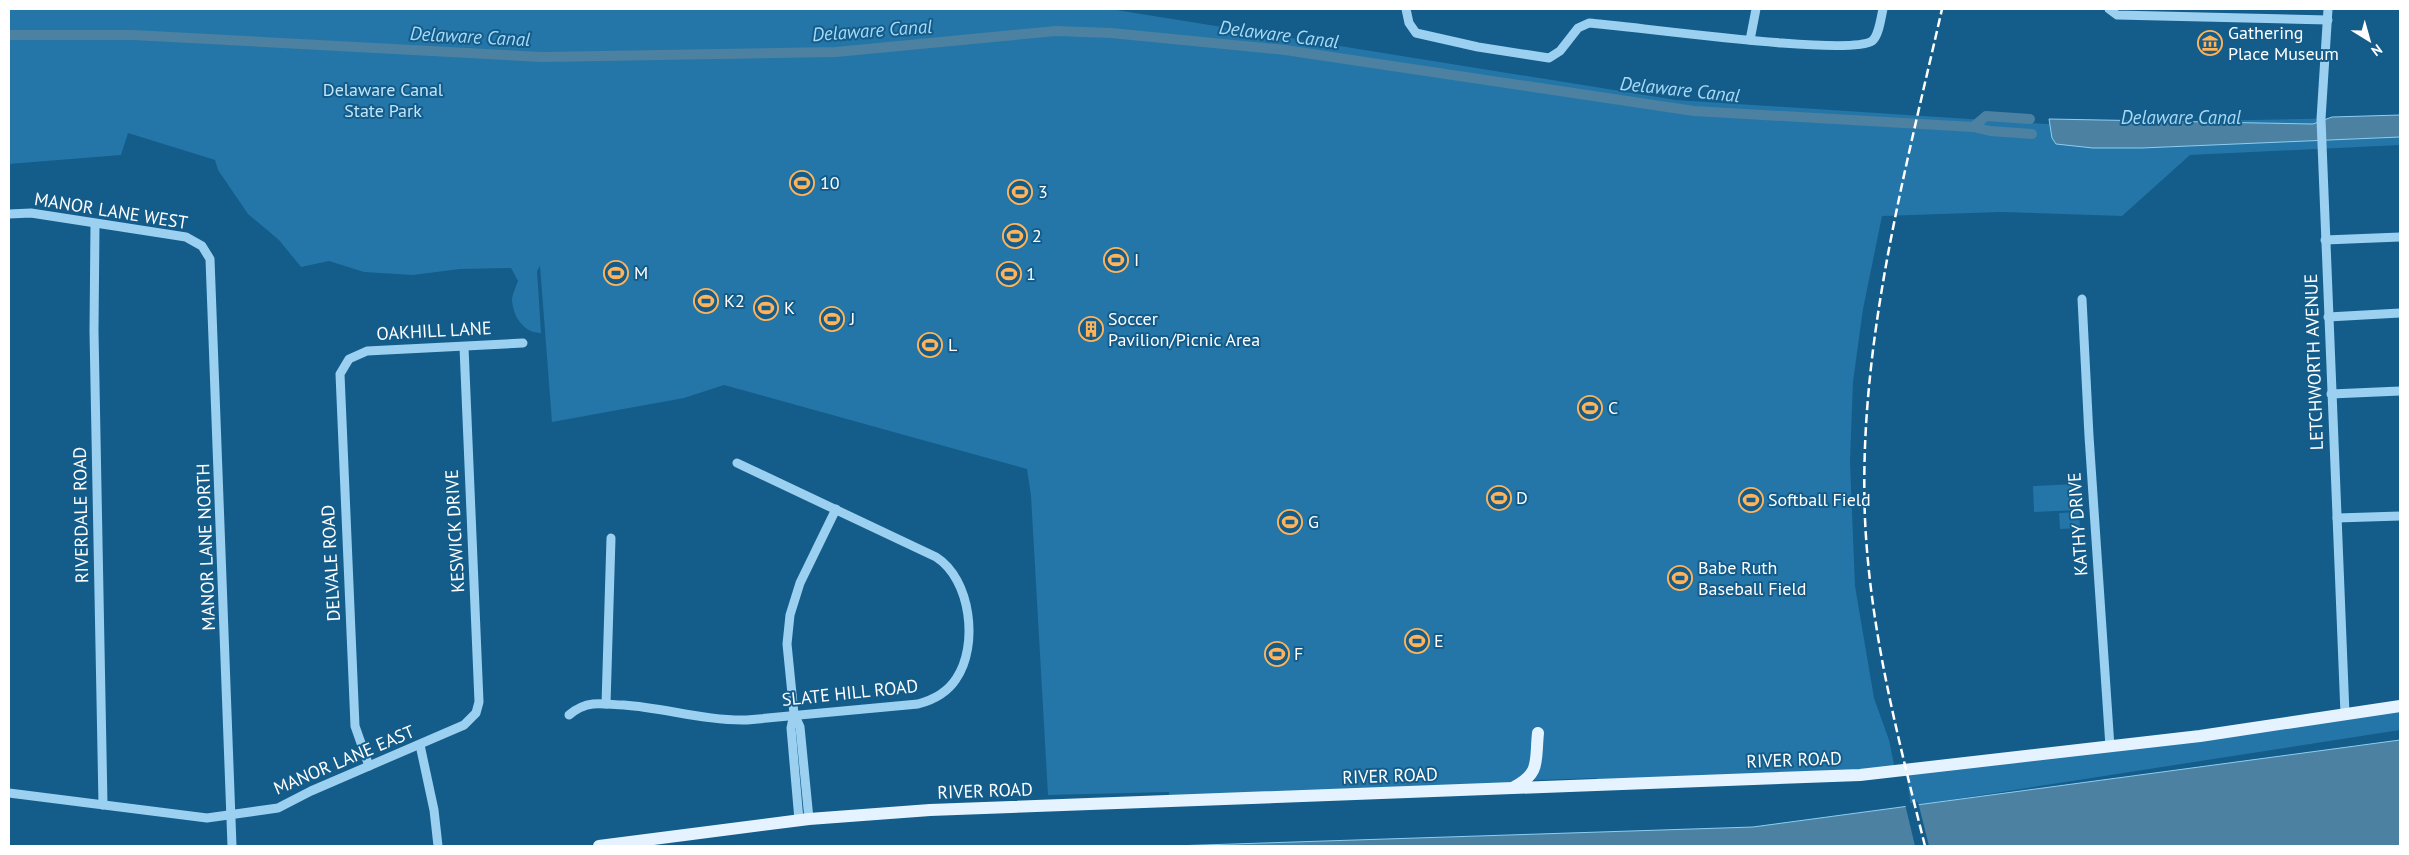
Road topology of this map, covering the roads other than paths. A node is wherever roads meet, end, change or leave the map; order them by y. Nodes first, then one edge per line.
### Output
1 (1406, 9) edge
2 (1756, 9) edge
3 (1883, 9) edge
4 (2109, 9) edge
5 (2328, 9) edge
6 (2328, 20) junction
7 (1750, 40) junction
8 (9, 214) edge
9 (95, 224) junction
10 (2400, 237) edge
11 (2325, 240) junction
12 (205, 249) joint
13 (2082, 299) dead end
14 (2400, 314) edge
15 (2328, 317) junction
16 (523, 343) dead end
17 (464, 347) junction
18 (349, 360) joint
19 (2400, 391) edge
20 (2332, 394) junction
21 (737, 463) dead end
22 (836, 509) junction
23 (2400, 516) edge
24 (2337, 518) junction
25 (611, 538) dead end
26 (606, 704) junction
27 (2400, 706) edge
28 (476, 713) joint
29 (794, 714) junction
30 (2345, 714) junction
31 (569, 715) dead end
32 (420, 745) junction
33 (2110, 747) junction
34 (369, 766) junction
35 (1540, 787) junction
36 (1512, 788) junction
37 (9, 794) edge
38 (103, 804) junction
39 (231, 815) junction
40 (804, 819) junction
41 (232, 846) edge
42 (438, 846) edge
43 (599, 846) edge

1 - 7 street
2 - 7 street
3 - 7 street
4 - 6 street
5 - 6 street, LETCHWORTH AVENUE
6 - 11 street, LETCHWORTH AVENUE
8 - 9 street, MANOR LANE WEST
9 - 12 street, MANOR LANE WEST
9 - 38 street, RIVERDALE ROAD
10 - 11 street
11 - 15 street, LETCHWORTH AVENUE
12 - 39 street, MANOR LANE NORTH
13 - 33 street, KATHY DRIVE
14 - 15 street
15 - 20 street, LETCHWORTH AVENUE
16 - 17 street, OAKHILL LANE
17 - 18 street, OAKHILL LANE
17 - 28 street, KESWICK DRIVE
18 - 34 street, DELVALE ROAD
19 - 20 street
20 - 24 street, LETCHWORTH AVENUE
21 - 22 street, SLATE HILL ROAD
22 - 29 street
22 - 29 street, SLATE HILL ROAD
23 - 24 street
24 - 30 street, LETCHWORTH AVENUE
25 - 26 street
26 - 29 street, SLATE HILL ROAD
26 - 31 street, SLATE HILL ROAD
27 - 30 main road, RIVER ROAD
28 - 32 street, MANOR LANE EAST
29 - 40 street
30 - 33 main road, RIVER ROAD
32 - 34 street, MANOR LANE EAST
32 - 42 street
33 - 35 main road, RIVER ROAD
34 - 39 street, MANOR LANE EAST
35 - 36 main road, RIVER ROAD
35 - 36 main road
36 - 40 main road, RIVER ROAD
37 - 38 street, MANOR LANE EAST
38 - 39 street, MANOR LANE EAST
39 - 41 street, MANOR LANE NORTH
40 - 43 main road, RIVER ROAD

